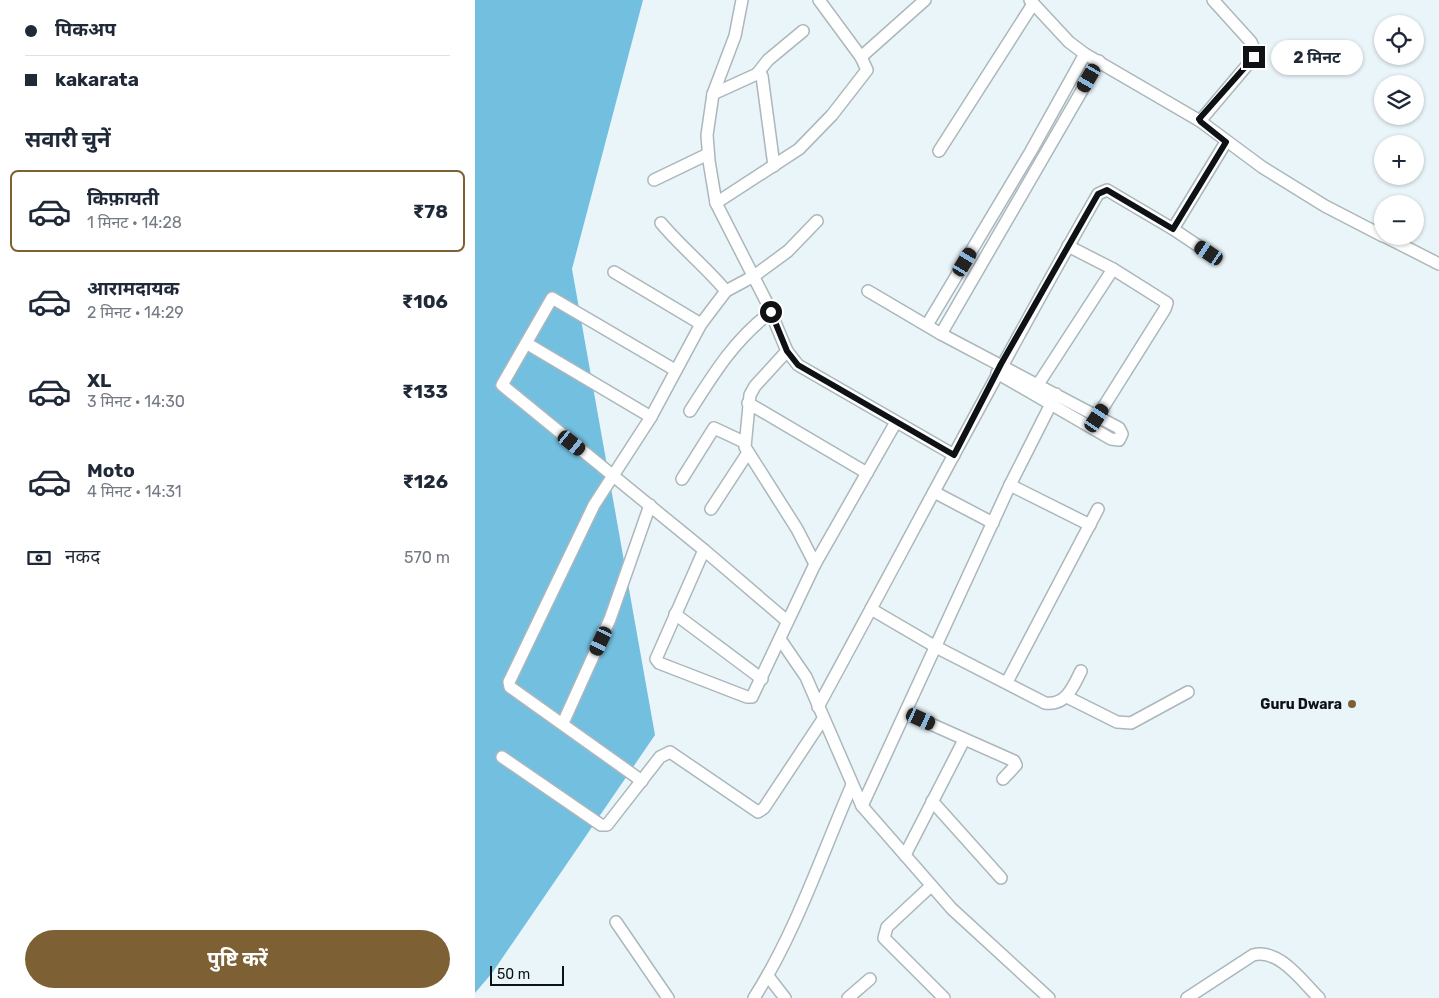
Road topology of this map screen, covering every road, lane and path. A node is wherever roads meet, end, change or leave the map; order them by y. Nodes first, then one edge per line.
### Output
1 (742, 0) edge
2 (819, 0) edge
3 (925, 0) edge
4 (1213, 0) edge
5 (1031, 2) edge
6 (803, 31) dead end
7 (1085, 54) junction
8 (861, 56) junction
9 (1099, 61) junction
10 (757, 74) junction
11 (713, 94) junction
12 (1200, 121) junction
13 (1226, 142) junction
14 (939, 151) dead end
15 (708, 154) junction
16 (774, 166) junction
17 (654, 180) dead end
18 (717, 203) junction
19 (817, 221) dead end
20 (661, 223) dead end
21 (1173, 229) junction
22 (1374, 231) edge
23 (1401, 245) edge
24 (1068, 246) junction
25 (1209, 253) dead end
26 (1439, 264) edge
27 (1113, 269) junction
28 (614, 272) dead end
29 (754, 276) junction
30 (726, 291) junction
31 (868, 291) dead end
32 (771, 312) junction
33 (701, 324) junction
34 (927, 325) junction
35 (941, 334) junction
36 (525, 343) junction
37 (787, 351) junction
38 (999, 368) junction
39 (675, 370) junction
40 (1035, 389) junction
41 (1056, 394) junction
42 (748, 404) junction
43 (1050, 405) junction
44 (690, 411) dead end
45 (651, 417) junction
46 (1097, 418) junction
47 (896, 422) junction
48 (1091, 428) junction
49 (744, 442) junction
50 (747, 454) junction
51 (954, 455) junction
52 (867, 473) junction
53 (614, 477) junction
54 (682, 479) dead end
55 (1010, 485) junction
56 (934, 492) junction
57 (650, 506) junction
58 (711, 509) dead end
59 (1098, 509) dead end
60 (993, 523) junction
61 (1090, 525) junction
62 (704, 550) junction
63 (815, 564) junction
64 (871, 609) junction
65 (675, 614) junction
66 (787, 621) junction
67 (780, 639) junction
68 (936, 647) junction
69 (1081, 671) dead end
70 (762, 679) junction
71 (1007, 682) junction
72 (1188, 692) dead end
73 (1067, 697) junction
74 (818, 707) junction
75 (906, 712) junction
76 (823, 719) junction
77 (563, 723) junction
78 (964, 740) junction
79 (502, 757) dead end
80 (1003, 779) dead end
81 (642, 781) junction
82 (852, 785) junction
83 (932, 802) junction
84 (862, 806) junction
85 (905, 855) junction
86 (1001, 878) dead end
87 (931, 886) junction
88 (616, 922) dead end
89 (768, 976) junction
90 (870, 979) dead end
91 (669, 998) edge
92 (754, 998) edge
93 (785, 998) edge
94 (847, 998) edge
95 (944, 998) edge
96 (1049, 998) edge
97 (1187, 998) edge
98 (1319, 998) edge

1 - 11 street
2 - 8 street
3 - 8 street
4 - 12 street
5 - 7 street
5 - 14 street
6 - 10 street
7 - 9 street
7 - 34 street
8 - 16 street
9 - 12 street
9 - 35 street
10 - 11 street
10 - 16 street
11 - 15 street
12 - 13 street
13 - 21 street
13 - 22 street
15 - 17 street
15 - 18 street
16 - 18 street
18 - 29 street
19 - 29 street
20 - 30 street
21 - 24 street
21 - 25 street
23 - 26 street
24 - 27 street
24 - 38 street
27 - 40 street
27 - 46 street
28 - 33 street
29 - 30 street
29 - 32 street
30 - 33 street
31 - 34 street
32 - 37 street
32 - 44 street
33 - 39 street
34 - 35 street
35 - 38 street
36 - 39 street
36 - 45 street
36 - 53 street
37 - 42 street
37 - 47 street
38 - 40 street
38 - 51 street
39 - 45 street
40 - 41 street
40 - 43 street
41 - 43 street
41 - 46 street
42 - 49 street
42 - 52 street
43 - 48 street
43 - 55 street
45 - 53 street
46 - 48 street
46 - 48 street
47 - 51 street
47 - 52 street
49 - 50 street
49 - 54 street
50 - 58 street
50 - 63 street
51 - 56 street
52 - 63 street
53 - 57 street
53 - 77 street
55 - 60 street
55 - 61 street
56 - 60 street
56 - 64 street
57 - 62 street
57 - 77 street
59 - 61 street
60 - 68 street
61 - 71 street
62 - 65 street
62 - 66 street
63 - 66 street
64 - 68 street
64 - 74 street
65 - 70 street
65 - 70 street
66 - 67 street
67 - 70 street
67 - 74 street
68 - 71 street
68 - 75 street
69 - 73 street
71 - 73 street
72 - 73 street
74 - 76 street
75 - 78 street
75 - 84 street
76 - 81 street
76 - 82 street
77 - 81 street
78 - 80 street
78 - 83 street
79 - 81 street
82 - 84 street
82 - 89 street
83 - 85 street
83 - 86 street
84 - 85 street
85 - 87 street
87 - 95 street
87 - 96 street
88 - 91 street
89 - 92 street
89 - 93 street
90 - 94 street
97 - 98 street

